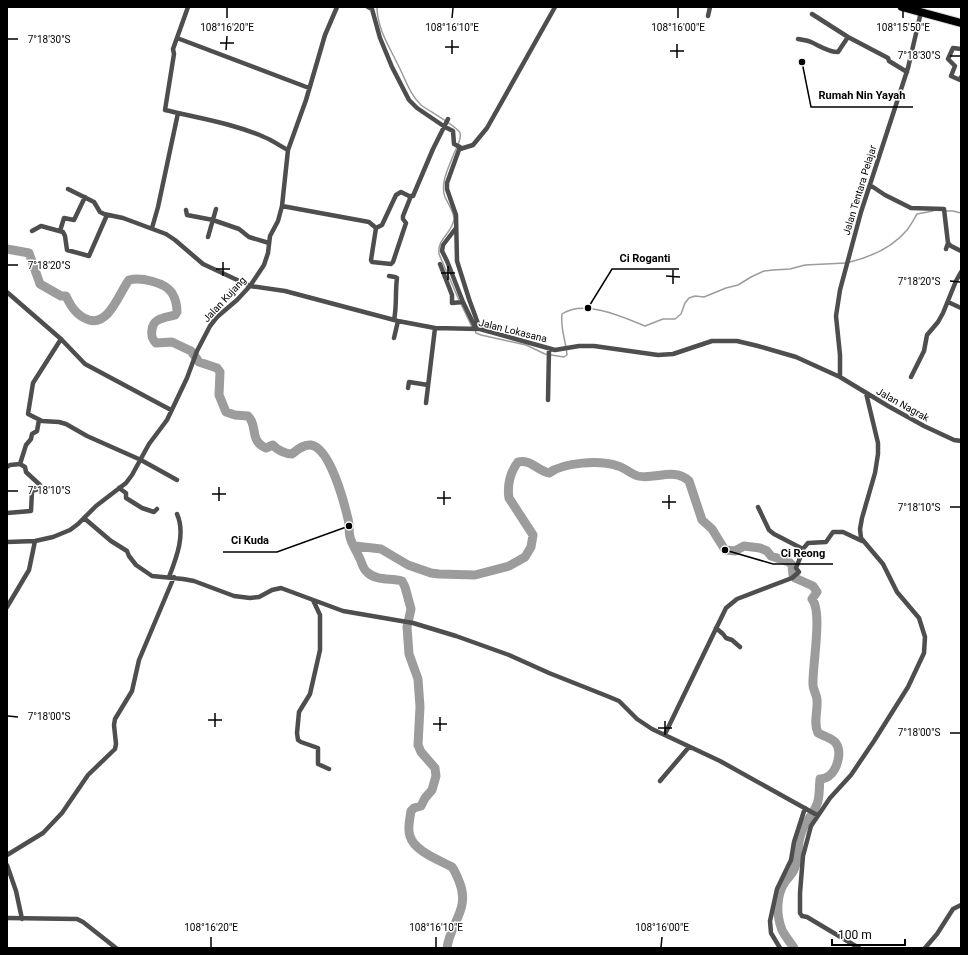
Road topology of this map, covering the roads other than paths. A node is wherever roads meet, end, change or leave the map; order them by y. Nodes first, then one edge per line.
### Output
1 (188, 7) edge
2 (337, 7) edge
3 (368, 7) edge
4 (555, 7) edge
5 (710, 7) edge
6 (902, 7) edge
7 (921, 12) junction
8 (812, 14) dead end
9 (708, 16) dead end
10 (961, 24) edge
11 (848, 37) junction
12 (177, 38) junction
13 (798, 39) dead end
14 (961, 49) edge
15 (907, 72) junction
16 (961, 79) edge
17 (309, 88) junction
18 (178, 113) junction
19 (446, 123) junction
20 (458, 147) junction
21 (288, 150) junction
22 (870, 185) junction
23 (68, 189) dead end
24 (411, 196) junction
25 (85, 197) junction
26 (282, 206) junction
27 (216, 209) dead end
28 (186, 210) dead end
29 (107, 215) junction
30 (213, 220) junction
31 (152, 228) junction
32 (376, 228) junction
33 (456, 228) junction
34 (32, 231) dead end
35 (60, 231) junction
36 (208, 237) dead end
37 (948, 243) junction
38 (269, 244) junction
39 (946, 249) dead end
40 (961, 251) edge
41 (444, 265) junction
42 (961, 272) edge
43 (389, 276) dead end
44 (250, 286) junction
45 (8, 293) dead end
46 (461, 302) junction
47 (948, 302) junction
48 (961, 308) edge
49 (396, 321) junction
50 (435, 328) junction
51 (476, 329) junction
52 (394, 338) dead end
53 (61, 339) junction
54 (549, 353) junction
55 (840, 376) junction
56 (911, 377) dead end
57 (428, 385) junction
58 (408, 388) dead end
59 (866, 393) junction
60 (548, 400) dead end
61 (426, 402) dead end
62 (171, 410) junction
63 (39, 420) junction
64 (961, 441) edge
65 (140, 460) junction
66 (20, 464) junction
67 (7, 467) edge
68 (177, 480) dead end
69 (119, 488) junction
70 (758, 507) dead end
71 (157, 509) dead end
72 (7, 513) edge
73 (177, 514) dead end
74 (84, 518) junction
75 (862, 541) junction
76 (7, 542) edge
77 (35, 542) junction
78 (802, 550) junction
79 (171, 577) junction
80 (313, 600) junction
81 (7, 607) edge
82 (716, 628) junction
83 (740, 647) dead end
84 (665, 734) junction
85 (689, 747) junction
86 (329, 769) dead end
87 (660, 781) dead end
88 (806, 808) junction
89 (816, 814) junction
90 (7, 856) edge
91 (7, 865) edge
92 (961, 905) edge
93 (7, 918) edge
94 (22, 919) junction
95 (116, 948) edge
96 (780, 948) edge
97 (859, 948) edge
98 (925, 948) edge

1 - 12 street
2 - 17 street, Jalan Kujang
3 - 19 street
4 - 20 street
5 - 9 street
6 - 7 highway
7 - 10 highway
7 - 15 street, Jalan Tentara Pelajar
8 - 11 street
11 - 13 street
11 - 15 street
12 - 17 street
12 - 18 street
14 - 16 street
15 - 22 street, Jalan Tentara Pelajar
17 - 21 street, Jalan Kujang
18 - 21 street
18 - 31 street
19 - 20 street
19 - 24 street
20 - 33 street
21 - 26 street, Jalan Kujang
22 - 37 street
22 - 55 street, Jalan Tentara Pelajar
23 - 25 street
24 - 32 street
24 - 32 street
25 - 29 street
25 - 35 street
26 - 32 street
26 - 38 street, Jalan Kujang
27 - 30 street
28 - 30 street
29 - 31 street, Jalan Lokasana
29 - 35 street
30 - 36 street
30 - 38 street
31 - 44 street, Jalan Lokasana
33 - 41 street
33 - 51 street
34 - 35 street
37 - 39 street
37 - 40 street
38 - 44 street, Jalan Kujang
41 - 46 street
41 - 46 street
42 - 47 street
43 - 49 street
44 - 49 street, Jalan Lokasana
44 - 62 street, Jalan Kujang
45 - 53 street
46 - 51 street
47 - 48 street
47 - 56 street
49 - 50 street, Jalan Lokasana
49 - 52 street
50 - 51 street, Jalan Lokasana
50 - 57 street
51 - 54 street, Jalan Lokasana
53 - 62 street
53 - 63 street
54 - 55 street, Jalan Lokasana
54 - 60 street
55 - 59 street, Jalan Nagrak
57 - 58 street
57 - 61 street
59 - 64 street, Jalan Nagrak
59 - 75 street
62 - 65 street, Jalan Kujang
63 - 65 street
63 - 66 street
65 - 68 street
65 - 69 street, Jalan Kujang
66 - 67 street
66 - 72 street
69 - 71 street
69 - 74 street, Jalan Kujang
70 - 78 street
73 - 79 street
74 - 77 street, Jalan Kujang
74 - 79 street
75 - 78 street
75 - 89 street
76 - 77 street, Jalan Kujang
77 - 81 street
78 - 82 street
79 - 80 street
79 - 90 street
80 - 84 street
80 - 86 street
82 - 83 street
82 - 84 street
84 - 85 street
85 - 87 street
85 - 88 street
88 - 89 street
88 - 96 street
89 - 97 street
91 - 94 street
92 - 98 street
93 - 94 street
94 - 95 street

